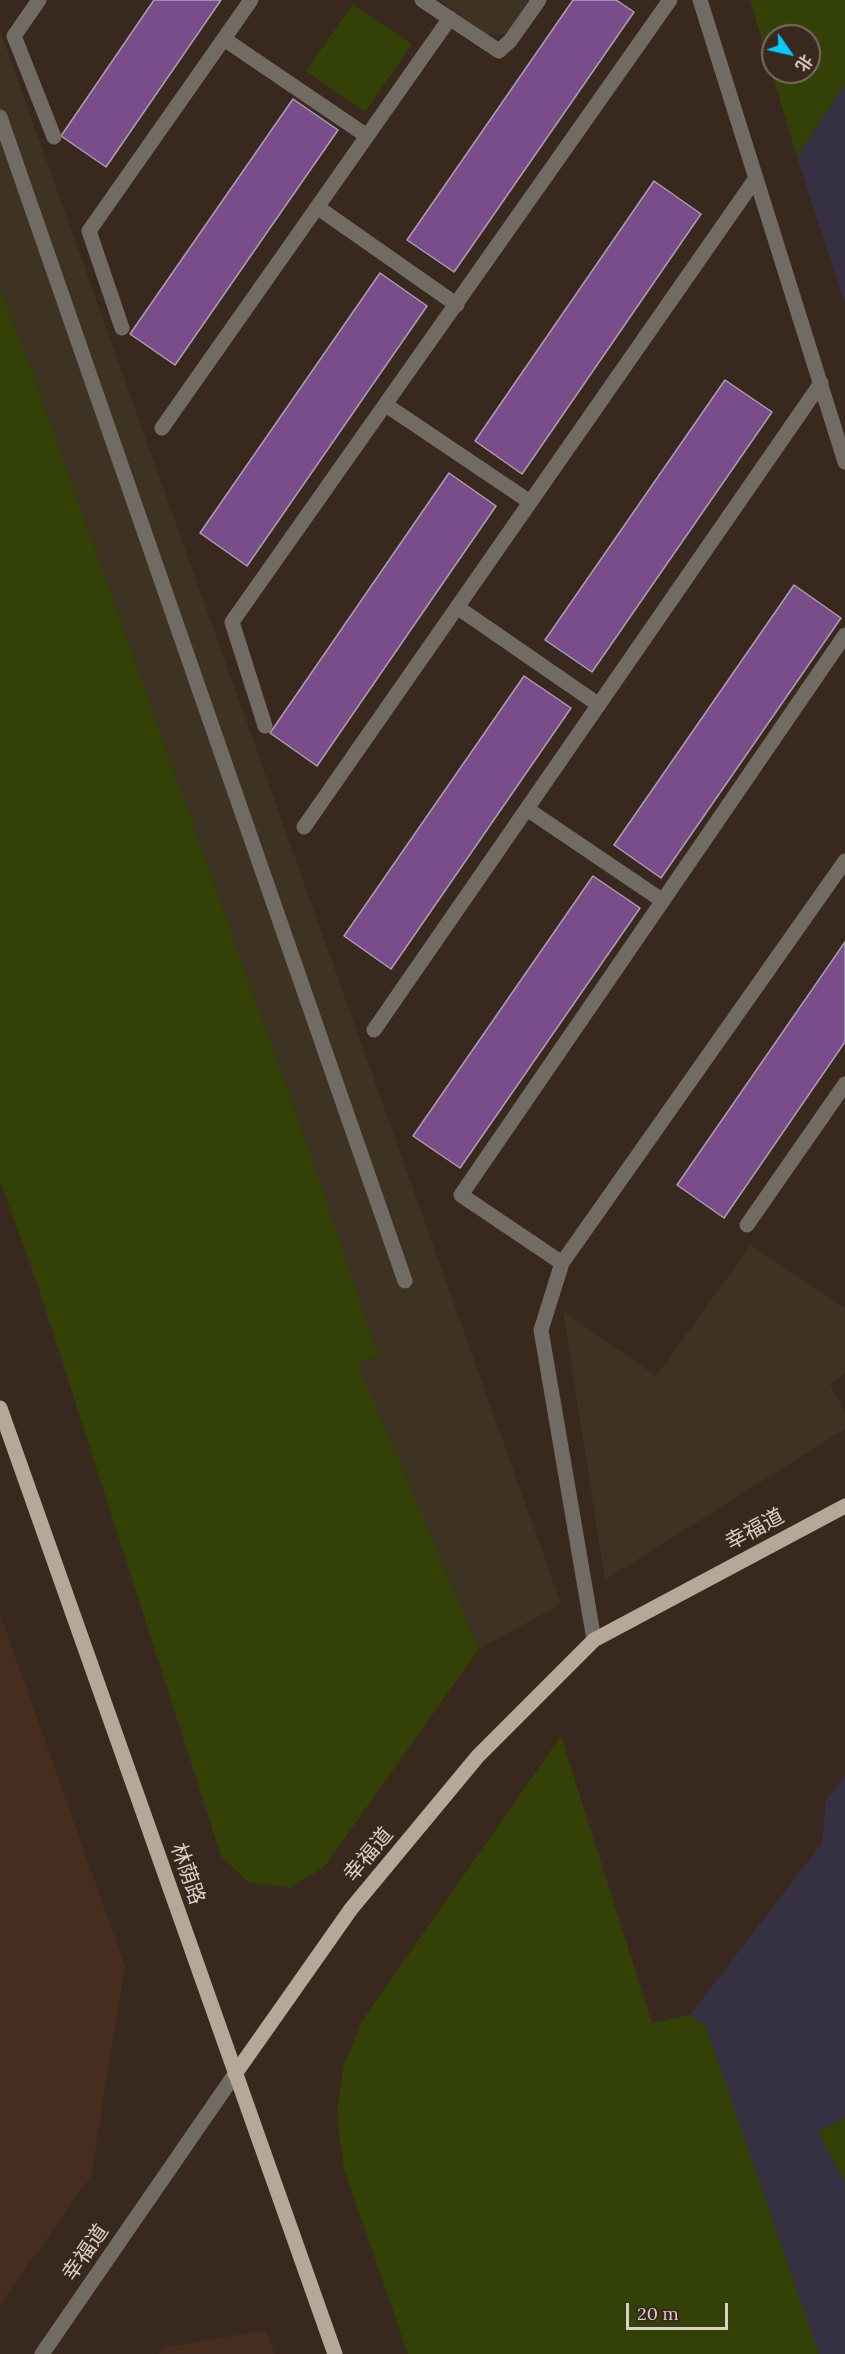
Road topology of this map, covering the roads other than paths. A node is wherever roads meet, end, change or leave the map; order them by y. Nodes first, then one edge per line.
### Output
1 (39, 0) edge
2 (251, 0) edge
3 (422, 0) edge
4 (539, 0) edge
5 (670, 0) edge
6 (700, 0) edge
7 (450, 18) junction
8 (224, 39) junction
9 (0, 117) edge
10 (367, 136) junction
11 (54, 137) dead end
12 (756, 178) junction
13 (317, 207) junction
14 (457, 305) junction
15 (122, 328) dead end
16 (821, 383) junction
17 (386, 405) junction
18 (162, 428) dead end
19 (845, 462) edge
20 (530, 502) junction
21 (457, 607) junction
22 (845, 635) edge
23 (599, 705) junction
24 (265, 726) dead end
25 (527, 809) junction
26 (303, 827) dead end
27 (844, 866) edge
28 (663, 901) junction
29 (374, 1030) dead end
30 (845, 1084) edge
31 (747, 1225) dead end
32 (562, 1263) junction
33 (405, 1281) dead end
34 (0, 1408) edge
35 (845, 1506) edge
36 (594, 1640) junction
37 (235, 2074) junction
38 (42, 2354) edge
39 (335, 2354) edge

1 - 11 street
2 - 8 street
3 - 7 street
4 - 7 street
5 - 14 street
6 - 12 street
7 - 10 street
8 - 10 street
8 - 15 street
9 - 33 street
10 - 13 street
12 - 16 street
12 - 20 street
13 - 14 street
13 - 18 street
14 - 17 street
16 - 19 street
16 - 23 street
17 - 20 street
17 - 24 street
20 - 21 street
21 - 23 street
21 - 26 street
22 - 28 street
23 - 25 street
25 - 28 street
25 - 29 street
27 - 32 street
28 - 32 street
30 - 31 street
32 - 36 street
34 - 37 main road, 林荫路
35 - 36 main road, 幸福道
36 - 37 main road, 幸福道
37 - 38 street, 幸福道
37 - 39 main road, 林荫路

